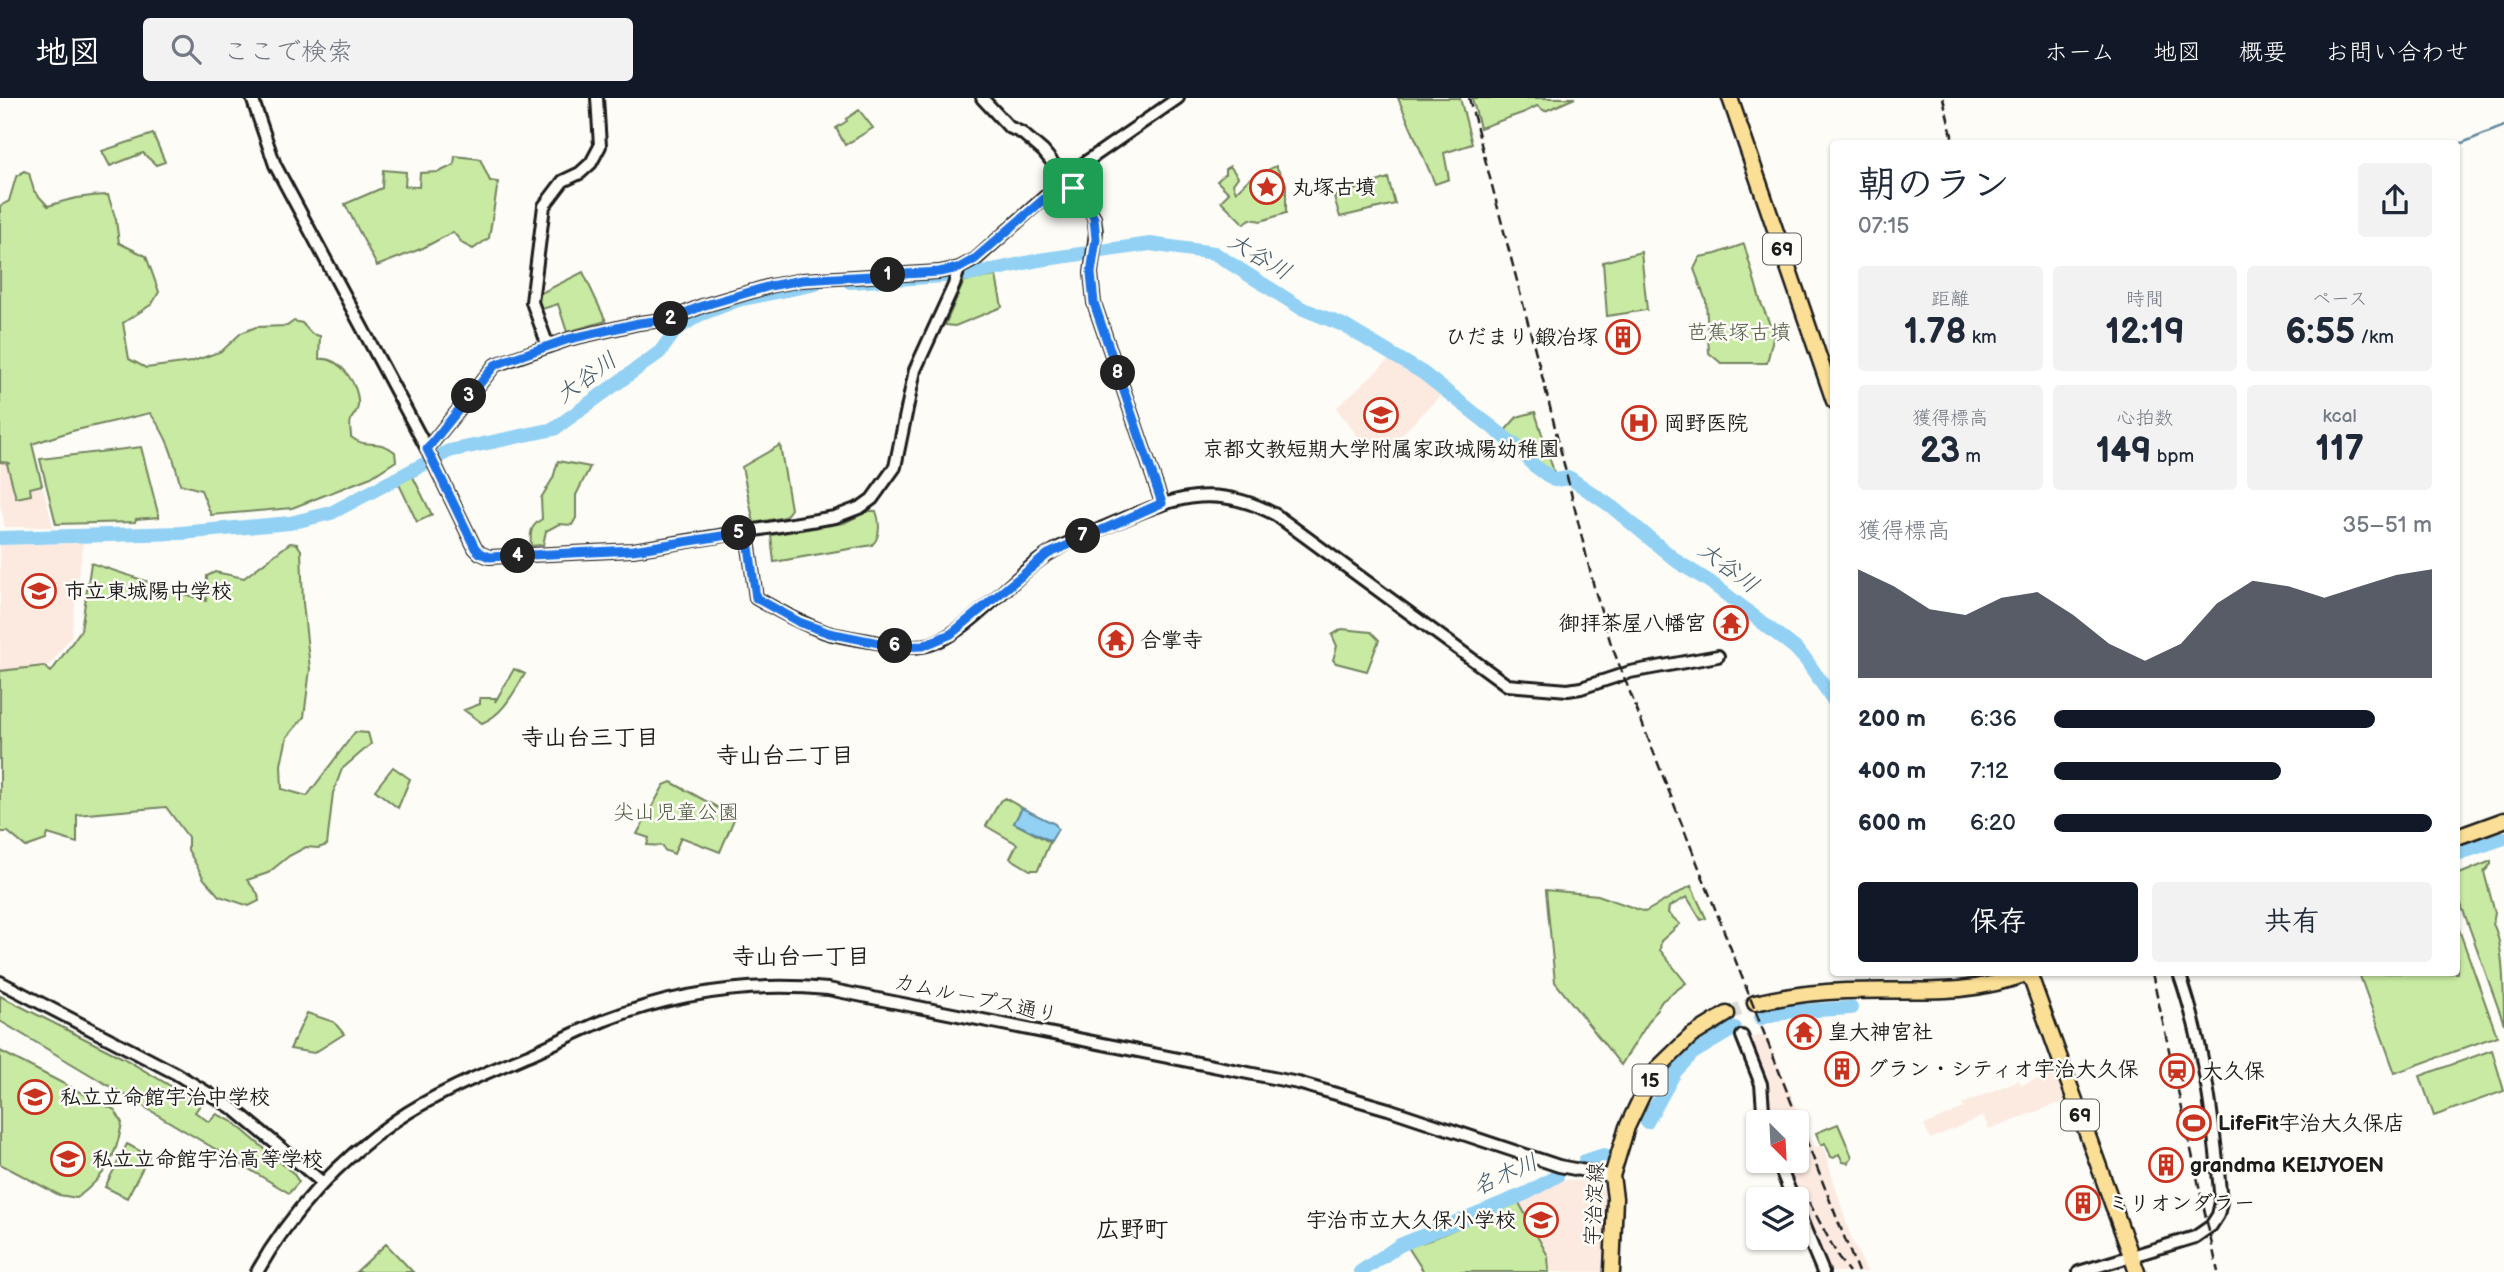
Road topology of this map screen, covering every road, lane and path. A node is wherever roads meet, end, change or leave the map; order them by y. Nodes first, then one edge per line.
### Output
1 (252, 98) edge
2 (597, 98) edge
3 (982, 98) edge
4 (1178, 98) edge
5 (1730, 98) edge
6 (1067, 179) junction
7 (957, 274) junction
8 (548, 346) junction
9 (1830, 389) edge
10 (430, 455) junction
11 (1162, 503) junction
12 (747, 532) junction
13 (1718, 656) dead end
14 (2504, 820) edge
15 (2460, 836) edge
16 (2021, 976) edge
17 (2030, 976) edge
18 (2180, 976) edge
19 (0, 982) edge
20 (1755, 1003) tunnel mouth
21 (1727, 1014) tunnel mouth
22 (1742, 1036) dead end
23 (1763, 1110) edge
24 (1612, 1176) junction
25 (323, 1183) junction
26 (1809, 1239) edge
27 (2131, 1257) junction
28 (257, 1272) edge
29 (1612, 1272) edge
30 (1823, 1272) edge
31 (2079, 1272) edge
32 (2137, 1272) edge

1 - 10 street
2 - 8 street
3 - 6 street
4 - 6 street
5 - 9 main road, 69
6 - 7 street
6 - 11 street
7 - 8 street
7 - 12 street
8 - 10 street
10 - 12 street
11 - 12 street
11 - 13 street
14 - 15 main road
16 - 20 main road
17 - 27 main road, 69
18 - 27 street
19 - 25 street
21 - 24 main road, 宇治淀線 / 15
22 - 23 street
24 - 25 street, カムループス通り
24 - 29 main road, 宇治淀線 / 15
25 - 28 street, カムループス通り
26 - 30 street
27 - 31 street
27 - 32 main road, 69

